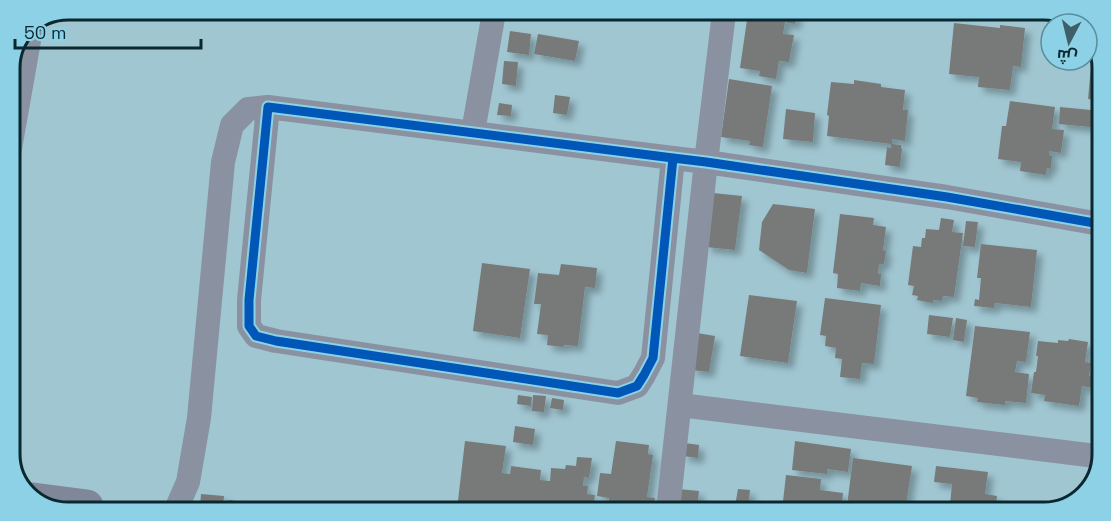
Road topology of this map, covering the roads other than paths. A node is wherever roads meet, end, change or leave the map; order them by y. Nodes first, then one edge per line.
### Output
1 (493, 20) edge
2 (723, 20) edge
3 (29, 40) edge
4 (20, 92) edge
5 (268, 107) junction
6 (473, 132) junction
7 (673, 158) junction
8 (706, 162) junction
9 (1091, 222) edge
10 (680, 405) junction
11 (1092, 455) edge
12 (179, 502) edge
13 (669, 502) edge

1 - 6 street
2 - 8 street
3 - 4 street
5 - 6 street
5 - 7 street
5 - 12 street
6 - 7 street
7 - 8 street
8 - 9 street
8 - 10 street
10 - 11 street
10 - 13 street

